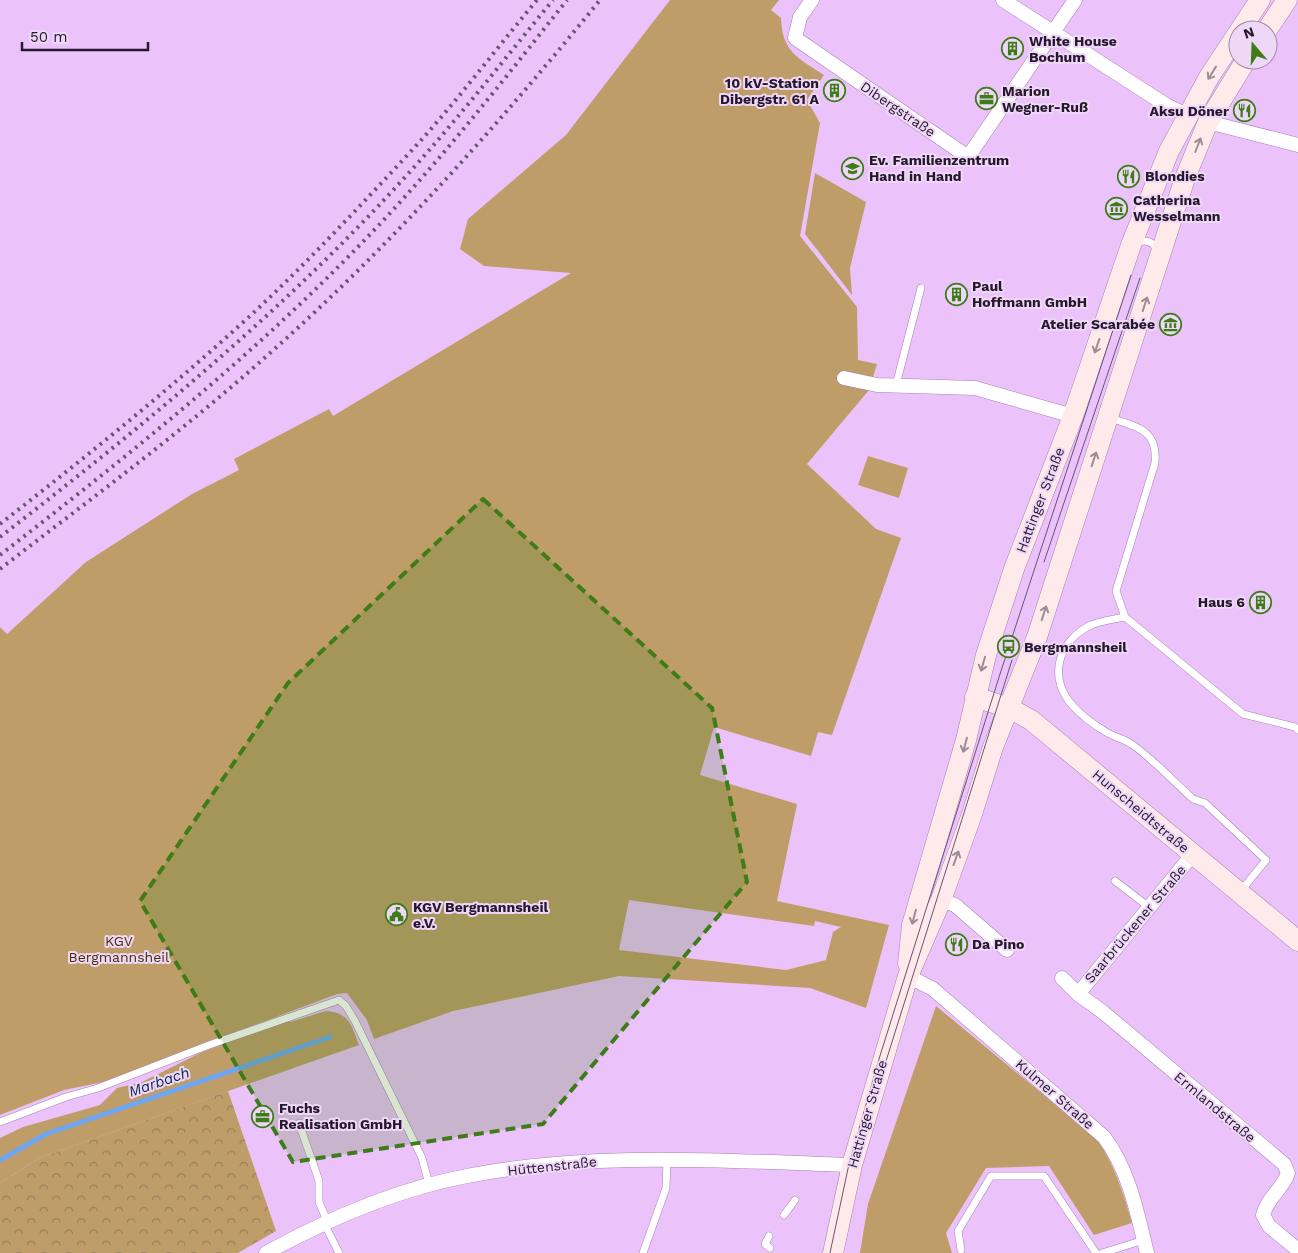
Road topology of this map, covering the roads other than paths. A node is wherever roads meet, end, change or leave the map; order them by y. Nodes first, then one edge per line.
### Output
1 (812, 0) edge
2 (1003, 0) edge
3 (1075, 0) edge
4 (1260, 0) edge
5 (1287, 0) edge
6 (1247, 20) edge
7 (1273, 20) edge
8 (1053, 33) junction
9 (1228, 49) edge
10 (1240, 70) edge
11 (1188, 115) junction
12 (1208, 122) junction
13 (1298, 145) edge
14 (1131, 245) junction
15 (1160, 257) junction
16 (921, 288) dead end
17 (844, 378) dead end
18 (896, 385) junction
19 (1073, 416) junction
20 (1108, 417) junction
21 (1125, 617) junction
22 (975, 697) junction
23 (1009, 708) junction
24 (1298, 730) edge
25 (1193, 854) junction
26 (1115, 881) dead end
27 (1240, 892) junction
28 (920, 895) junction
29 (941, 900) junction
30 (1149, 907) junction
31 (1298, 941) edge
32 (1007, 950) dead end
33 (908, 976) junction
34 (1062, 978) dead end
35 (1078, 994) junction
36 (0, 1122) edge
37 (299, 1123) dead end
38 (667, 1160) junction
39 (852, 1165) junction
40 (429, 1184) junction
41 (795, 1200) dead end
42 (784, 1215) dead end
43 (326, 1224) junction
44 (769, 1236) dead end
45 (1146, 1246) edge
46 (770, 1248) dead end
47 (961, 1250) dead end
48 (1298, 1250) edge
49 (266, 1253) edge
50 (339, 1253) edge
51 (643, 1253) edge
52 (833, 1253) edge
53 (1096, 1253) edge
54 (1102, 1253) edge

1 - 8 street, Dibergstraße
2 - 8 street
3 - 8 street, Dibergstraße
4 - 6 main road
5 - 7 main road
8 - 11 street
9 -> 11 main road, Hattinger Straße
10 - 12 main road, Hattinger Straße
11 - 12 main road
11 - 14 main road, Hattinger Straße
12 - 13 street
15 -> 12 main road, Hattinger Straße
14 - 15 lane
14 -> 19 main road, Hattinger Straße
20 -> 15 main road, Hattinger Straße
16 - 18 lane
17 - 18 street
18 - 19 street
19 -> 22 main road, Hattinger Straße
20 - 21 lane
23 -> 20 main road, Hattinger Straße
21 - 24 lane
21 - 27 lane
22 - 23 main road, Hunscheidtstraße
22 -> 28 main road, Hattinger Straße
23 - 25 main road, Hunscheidtstraße
29 -> 23 main road, Hattinger Straße
25 - 27 main road, Hunscheidtstraße
25 - 30 street, Saarbrückener Straße
26 - 30 lane
27 - 31 main road, Hunscheidtstraße
28 - 29 main road
28 -> 33 main road, Hattinger Straße
29 - 32 street
29 - 33 main road, Hattinger Straße
30 - 35 street, Saarbrückener Straße
33 - 39 main road, Hattinger Straße
33 - 45 street, Kulmer Straße
34 - 35 street, Ermlandstraße
35 - 48 street, Ermlandstraße
36 - 40 lane
37 - 43 lane
38 - 39 street, Hüttenstraße
38 - 40 street, Hüttenstraße
38 - 51 lane
39 - 52 main road, Hattinger Straße
40 - 43 street, Hüttenstraße
41 - 42 lane
43 - 49 street, Hüttenstraße
43 - 50 lane
44 - 46 lane
45 - 54 lane
47 - 53 lane

